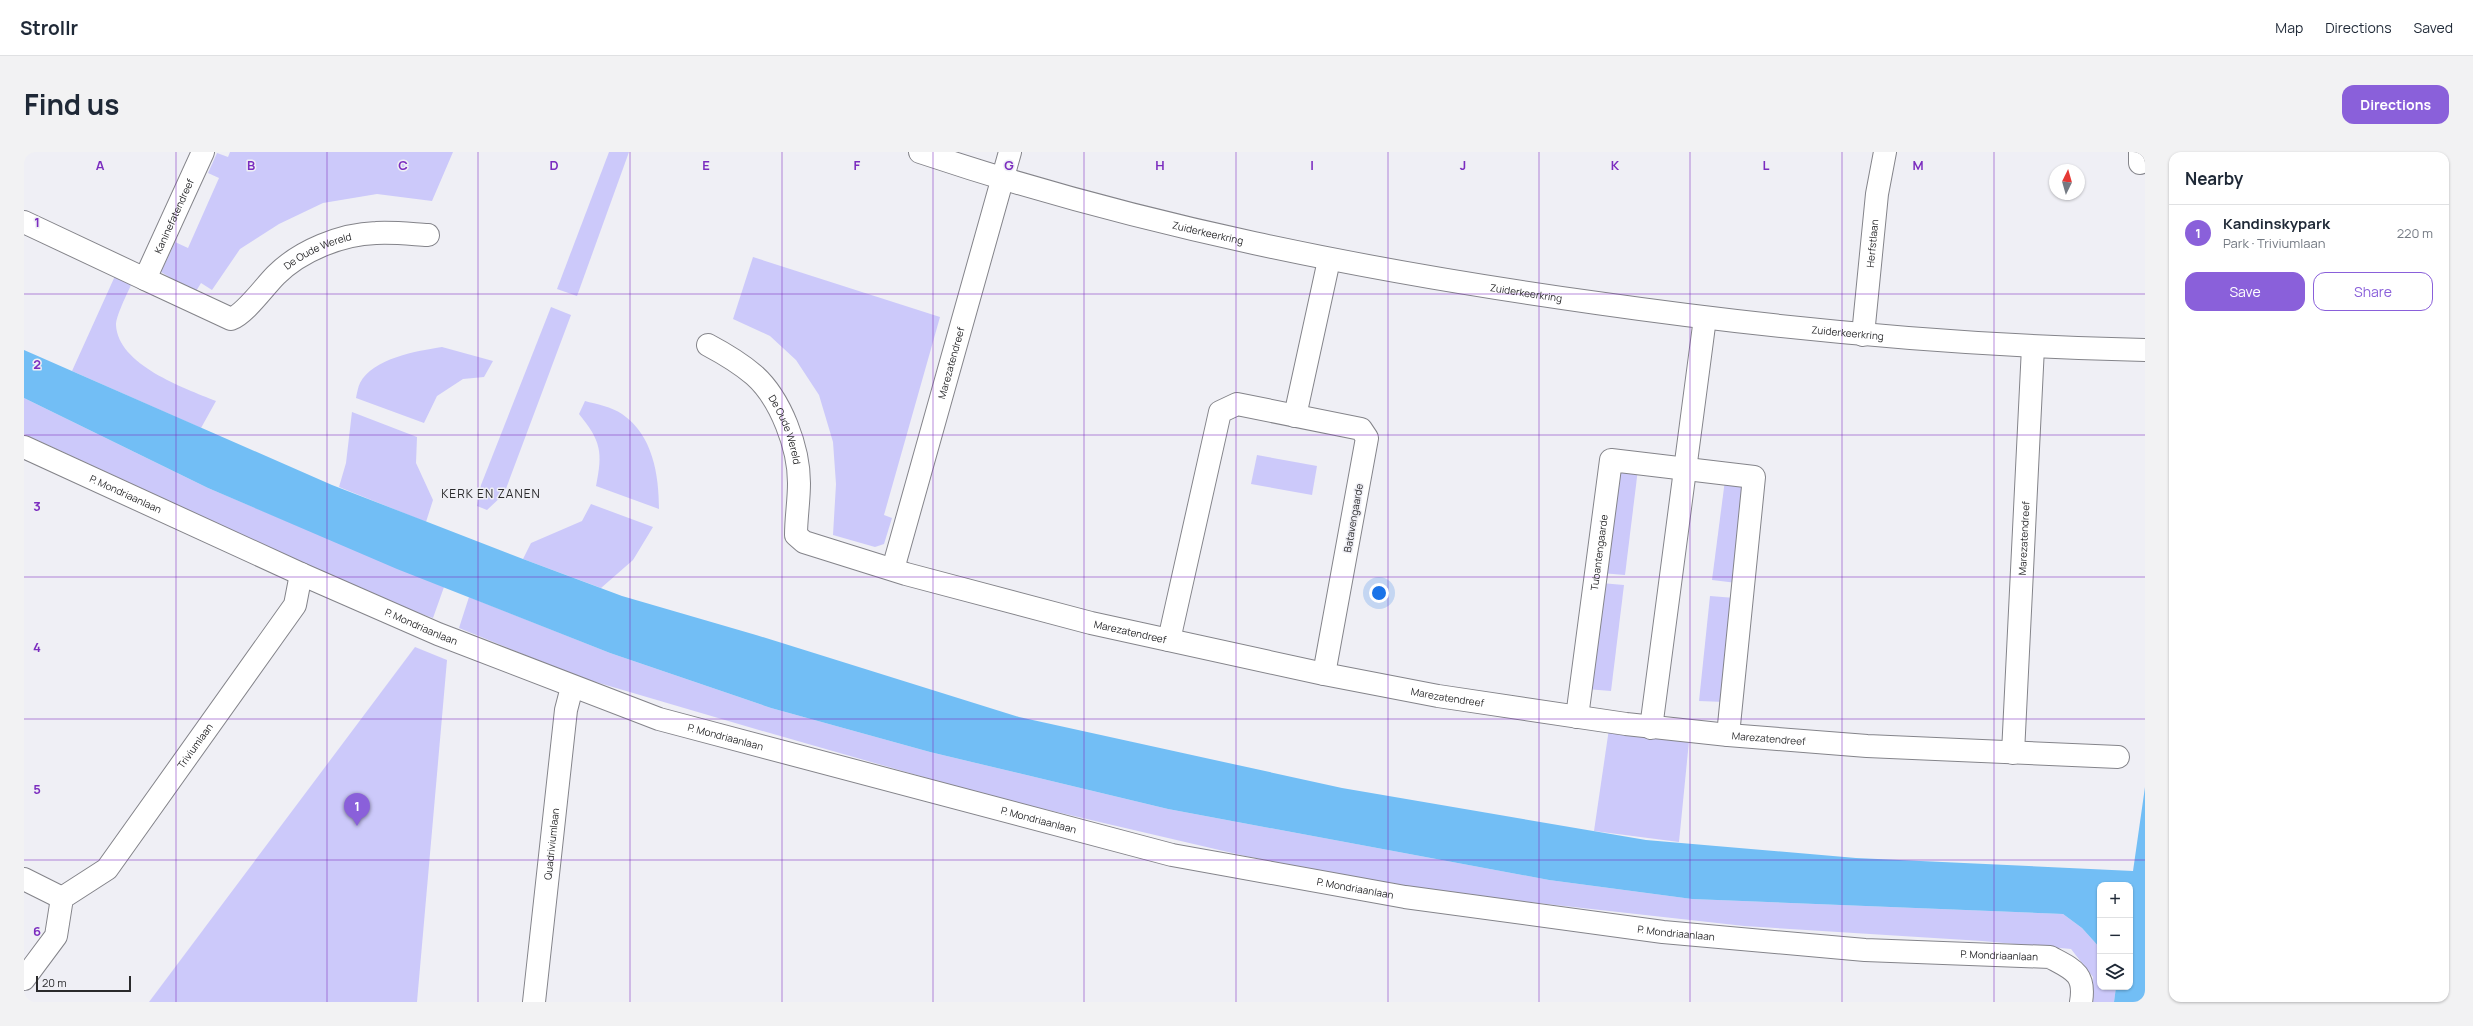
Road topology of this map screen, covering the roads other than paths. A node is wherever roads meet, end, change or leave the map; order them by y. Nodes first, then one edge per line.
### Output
1 (203, 152) edge
2 (920, 152) edge
3 (1010, 152) edge
4 (1885, 152) edge
5 (1003, 180) junction
6 (24, 222) edge
7 (428, 235) dead end
8 (1329, 260) junction
9 (145, 280) junction
10 (1705, 318) junction
11 (1863, 336) junction
12 (708, 345) dead end
13 (2033, 347) junction
14 (2145, 350) edge
15 (1295, 416) junction
16 (24, 447) edge
17 (1684, 469) junction
18 (804, 542) joint
19 (893, 569) junction
20 (301, 574) junction
21 (1169, 640) junction
22 (1324, 674) junction
23 (572, 687) junction
24 (1577, 718) junction
25 (1651, 728) junction
26 (1728, 735) junction
27 (2013, 753) junction
28 (2118, 757) dead end
29 (24, 879) edge
30 (62, 898) junction
31 (24, 979) edge
32 (534, 1002) edge
33 (2081, 1002) edge

1 - 9 street, Kaninefatendreef
2 - 5 street, Zuiderkeerkring
3 - 5 street, Marezatendreef
4 - 11 street, Herfstlaan
5 - 8 street, Zuiderkeerkring
5 - 19 street, Marezatendreef
6 - 9 street
7 - 9 street, De Oude Wereld
8 - 10 street, Zuiderkeerkring
8 - 15 street
10 - 11 street, Zuiderkeerkring
10 - 17 street
11 - 13 street, Zuiderkeerkring
12 - 18 street, De Oude Wereld
13 - 14 street, Zuiderkeerkring
13 - 27 street, Marezatendreef
15 - 21 street, Batavengaarde
15 - 22 street, Batavengaarde
16 - 20 street, P. Mondriaanlaan
17 - 24 street, Tubantengaarde
17 - 25 street
17 - 26 street, Tubantengaarde
18 - 19 street, Marezatendreef
19 - 21 street, Marezatendreef
20 - 23 street, P. Mondriaanlaan
20 - 30 street, Triviumlaan
21 - 22 street, Marezatendreef
22 - 24 street, Marezatendreef
23 - 32 street, Quadriviumlaan
23 - 33 street, P. Mondriaanlaan
24 - 25 street, Marezatendreef
25 - 26 street, Marezatendreef
26 - 27 street, Marezatendreef
27 - 28 street, Marezatendreef
29 - 30 street
30 - 31 street

